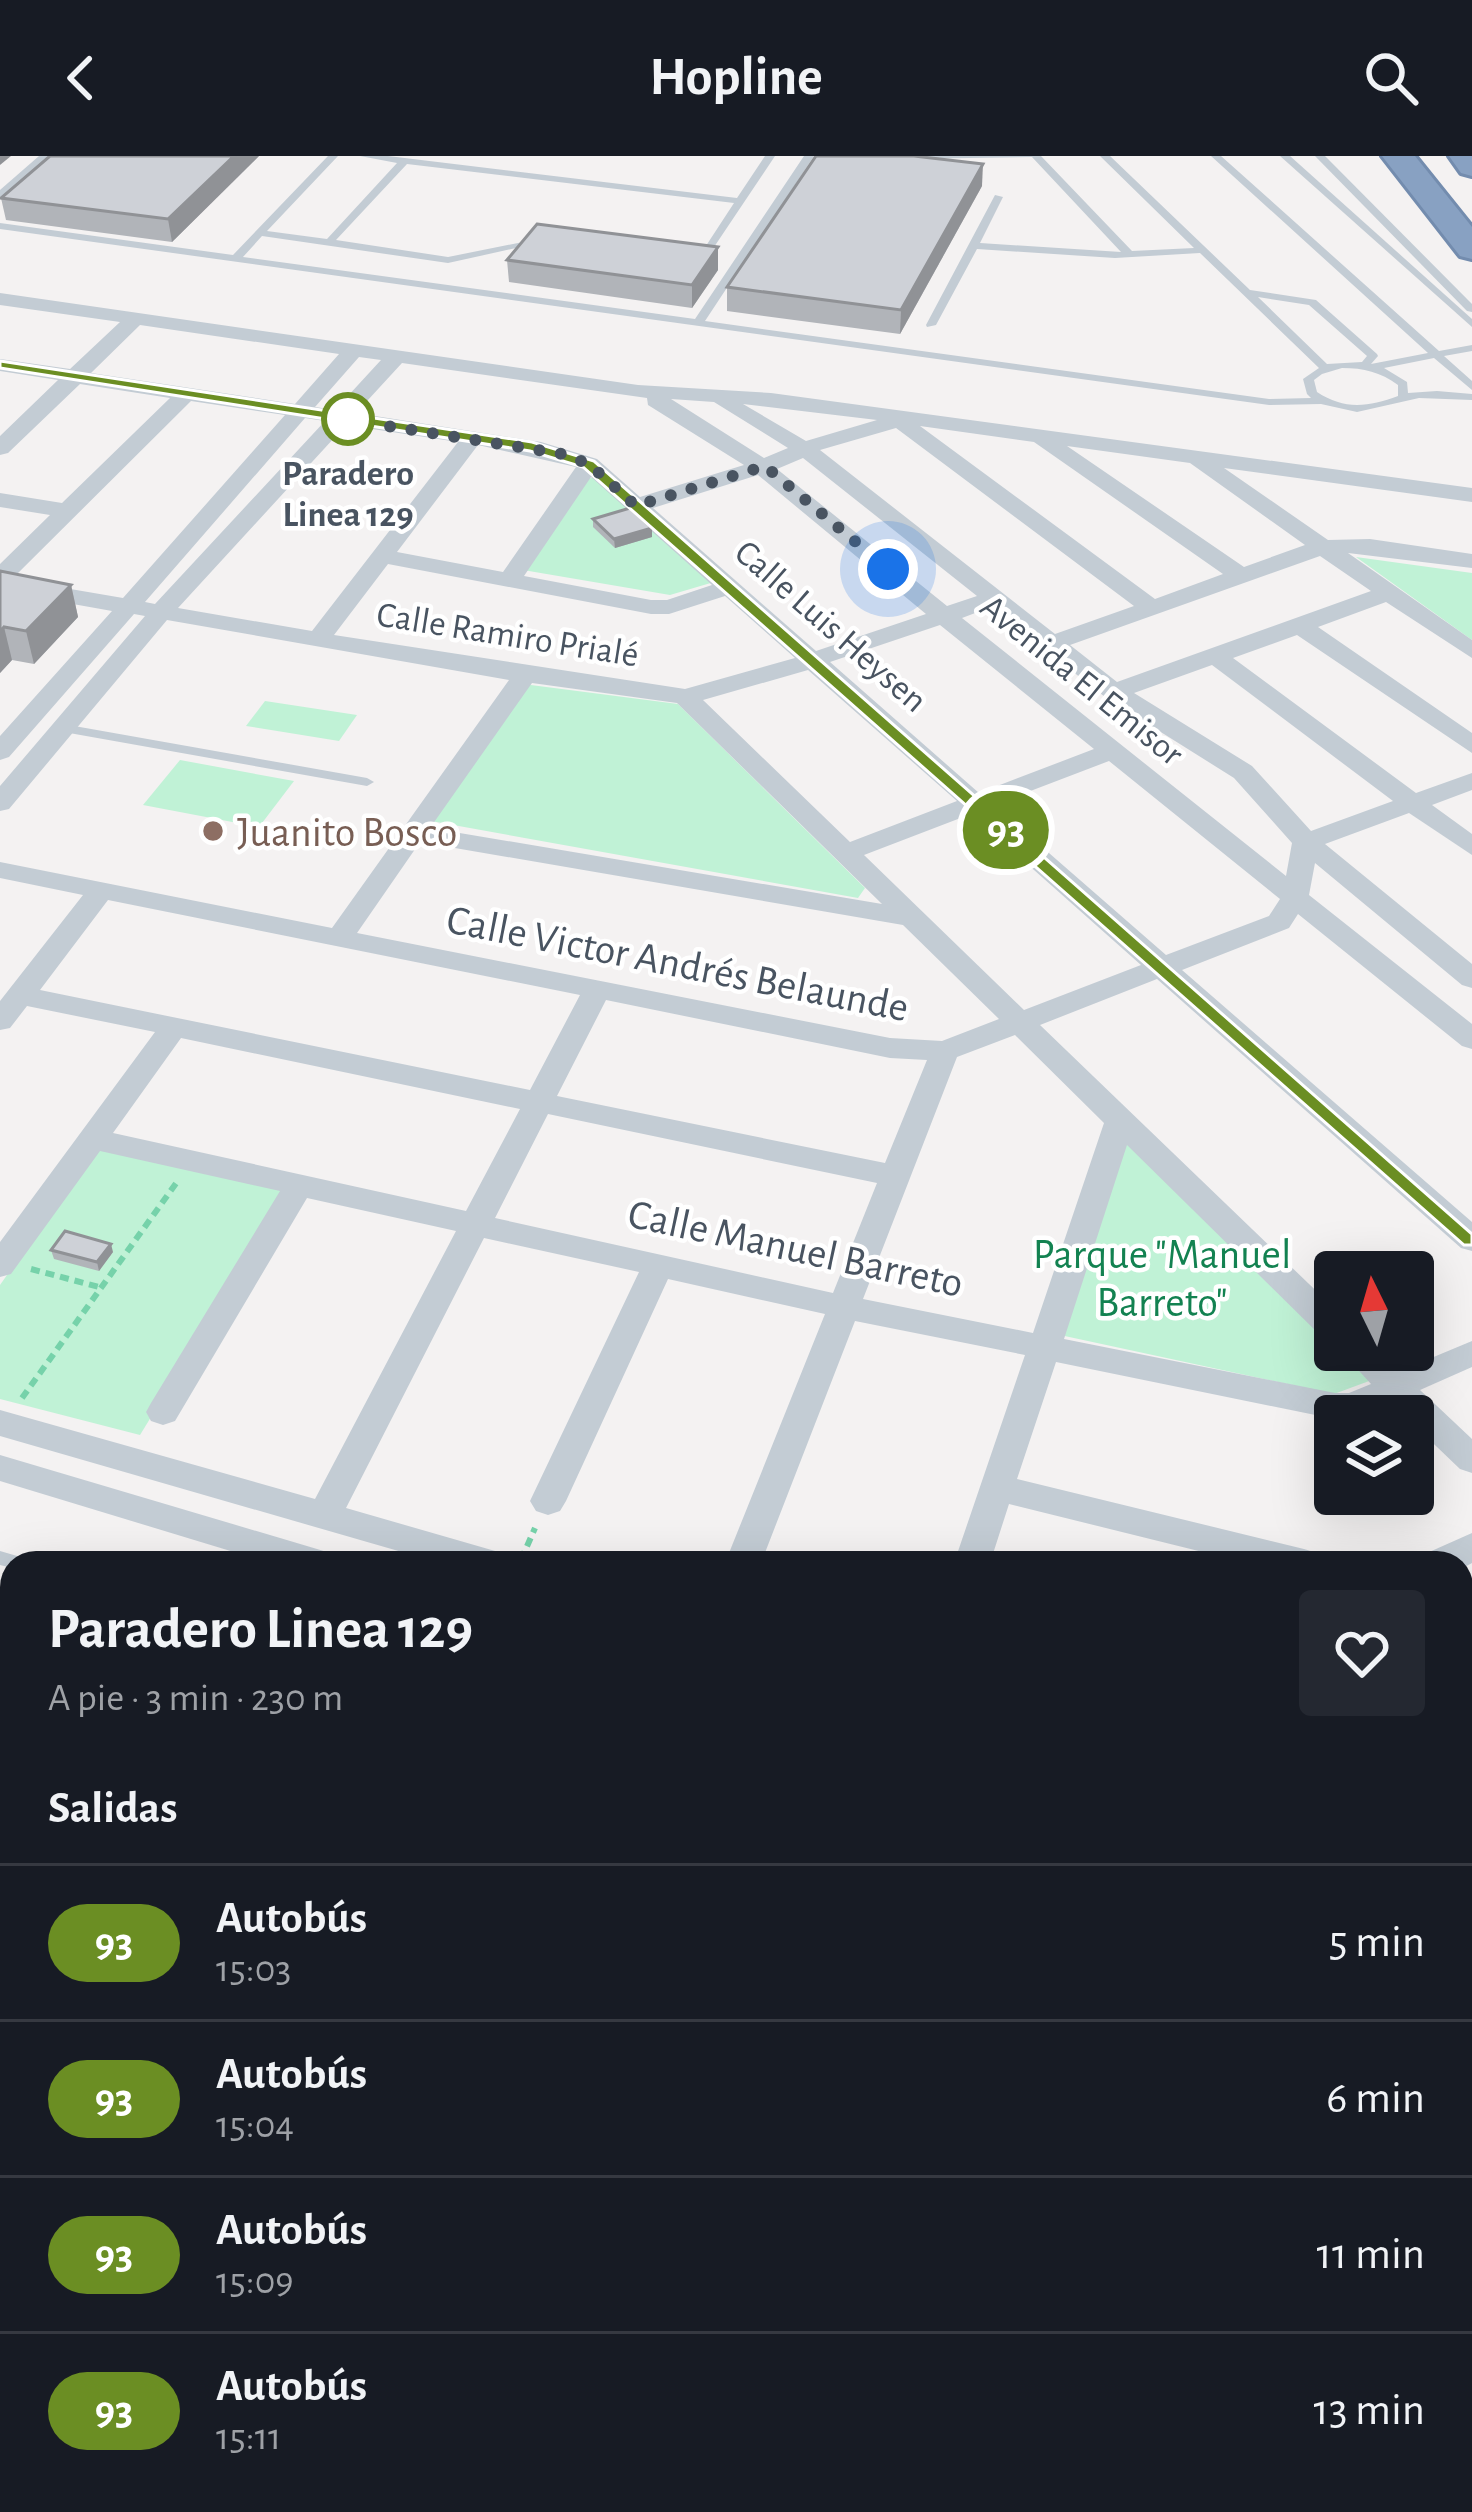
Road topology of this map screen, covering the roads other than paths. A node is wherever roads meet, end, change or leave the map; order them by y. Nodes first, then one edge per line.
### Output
1 (45, 156) edge
2 (333, 156) edge
3 (365, 156) edge
4 (770, 156) edge
5 (809, 156) edge
6 (903, 156) edge
7 (1032, 156) edge
8 (1105, 156) edge
9 (1216, 156) edge
10 (1285, 156) edge
11 (1320, 156) edge
12 (1398, 156) edge
13 (1465, 156) edge
14 (404, 161) junction
15 (1472, 166) edge
16 (0, 195) edge
17 (998, 197) dead end
18 (739, 201) junction
19 (0, 226) edge
20 (259, 233) junction
21 (329, 242) junction
22 (565, 244) edge
23 (974, 246) junction
24 (1472, 249) edge
25 (1203, 250) junction
26 (1130, 254) junction
27 (675, 258) edge
28 (234, 260) junction
29 (1247, 292) junction
30 (0, 299) edge
31 (1472, 309) edge
32 (136, 318) junction
33 (698, 322) junction
34 (1472, 323) edge
35 (931, 325) dead end
36 (1472, 348) edge
37 (355, 350) junction
38 (1436, 355) junction
39 (396, 357) junction
40 (0, 365) edge
41 (1367, 367) junction
42 (1325, 368) junction
43 (74, 377) junction
44 (1472, 387) edge
45 (638, 391) junction
46 (185, 395) junction
47 (1472, 397) edge
48 (718, 398) junction
49 (1403, 398) junction
50 (1322, 401) junction
51 (300, 411) junction
52 (337, 418) junction
53 (929, 421) junction
54 (901, 422) junction
55 (9, 428) edge
56 (473, 437) junction
57 (1038, 437) junction
58 (0, 448) edge
59 (806, 450) junction
60 (1193, 457) junction
61 (589, 464) junction
62 (765, 466) junction
63 (1472, 495) edge
64 (0, 500) edge
65 (636, 506) junction
66 (69, 511) junction
67 (1323, 547) junction
68 (382, 556) junction
69 (1472, 561) edge
70 (1240, 576) junction
71 (0, 580) edge
72 (509, 580) junction
73 (729, 587) junction
74 (1389, 593) junction
75 (993, 599) junction
76 (130, 607) junction
77 (1150, 607) junction
78 (161, 611) junction
79 (948, 615) junction
80 (1299, 626) junction
81 (319, 638) junction
82 (1050, 644) junction
83 (1472, 651) edge
84 (1215, 656) junction
85 (812, 660) junction
86 (525, 675) junction
87 (1114, 692) junction
88 (686, 697) junction
89 (63, 728) junction
90 (1472, 746) edge
91 (0, 752) edge
92 (1113, 752) junction
93 (1472, 781) edge
94 (368, 782) dead end
95 (0, 803) edge
96 (1414, 803) junction
97 (977, 805) junction
98 (414, 833) junction
99 (1306, 842) junction
100 (1472, 847) edge
101 (845, 853) junction
102 (0, 870) edge
103 (101, 891) junction
104 (1295, 898) junction
105 (912, 918) junction
106 (338, 940) junction
107 (1161, 966) junction
108 (1472, 979) edge
109 (596, 992) junction
110 (21, 995) junction
111 (0, 1021) edge
112 (1019, 1022) junction
113 (174, 1027) junction
114 (1472, 1040) edge
115 (945, 1051) junction
116 (539, 1105) junction
117 (1120, 1121) junction
118 (93, 1139) junction
119 (894, 1176) junction
120 (300, 1184) junction
121 (479, 1223) junction
122 (1472, 1240) edge
123 (10, 1251) edge
124 (659, 1263) junction
125 (844, 1306) junction
126 (1314, 1309) edge
127 (1043, 1346) junction
128 (1472, 1353) edge
129 (1379, 1371) edge
130 (1396, 1388) junction
131 (11, 1411) edge
132 (163, 1412) dead end
133 (1472, 1460) edge
134 (0, 1468) edge
135 (998, 1488) junction
136 (548, 1501) road end
137 (324, 1516) junction
138 (277, 1551) edge
139 (447, 1551) edge
140 (748, 1551) edge
141 (976, 1551) edge
142 (1255, 1551) edge

1 - 16 lane
2 - 20 lane
3 - 14 lane
4 - 18 lane
5 - 33 lane
6 - 7 lane
7 - 26 lane
8 - 25 lane
9 - 38 lane
10 - 34 lane
11 - 31 lane
12 - 24 highway
13 - 15 highway
14 - 18 lane
14 - 21 lane
17 - 23 lane
18 - 27 lane
19 - 28 lane
20 - 21 lane
20 - 28 lane
21 - 22 lane
23 - 26 lane
23 - 35 lane
25 - 26 lane
25 - 29 lane
28 - 33 lane
29 - 41 lane
29 - 42 lane
30 - 32 street, Avenida El Emisor
32 - 37 street, Avenida El Emisor
32 - 43 street
33 - 50 lane
36 - 38 lane
37 - 39 street, Avenida El Emisor
37 - 51 street
38 - 41 lane
38 - 44 lane
39 - 45 street, Avenida El Emisor
39 - 52 street
40 - 43 street, Calle Luis Heysen
41 - 42 lane
41 - 49 lane
42 - 50 lane
43 - 46 street, Calle Luis Heysen
43 - 55 street
45 - 48 street, Avenida El Emisor
45 - 62 street, Avenida El Emisor
46 - 51 street, Calle Luis Heysen
46 - 66 street
47 - 49 lane
48 - 53 street
48 - 59 street, Avenida El Emisor
49 - 50 lane
51 - 52 street, Calle Luis Heysen
51 - 76 street
52 - 56 street, Calle Luis Heysen
52 - 78 street
53 - 54 street
53 - 57 street
54 - 59 street
54 - 77 street
55 - 58 street
56 - 61 street, Calle Luis Heysen
56 - 68 street
57 - 60 street
57 - 70 street
59 - 62 street
59 - 75 street, Avenida El Emisor
60 - 63 street
60 - 67 street
61 - 65 street, Calle Luis Heysen
61 - 72 street
62 - 65 street
62 - 79 street, Avenida El Emisor
64 - 66 street
65 - 73 street, Calle Luis Heysen
66 - 71 street
67 - 69 street
67 - 70 street
67 - 74 street
68 - 72 street
68 - 81 street
70 - 77 street
71 - 76 street, Calle Ramiro Prialé
72 - 73 street
73 - 85 street, Calle Luis Heysen
74 - 80 street
74 - 83 street
75 - 79 street, Calle Ramiro Prialé
75 - 82 street, Avenida El Emisor
76 - 78 street, Calle Ramiro Prialé
76 - 91 street
77 - 82 street
78 - 81 street, Calle Ramiro Prialé
78 - 89 street
79 - 85 street, Calle Ramiro Prialé
79 - 92 street, Avenida El Emisor
80 - 84 street
80 - 90 street
81 - 86 street, Calle Ramiro Prialé
82 - 87 street, Avenida El Emisor
84 - 87 street
84 - 96 street
85 - 88 street, Calle Ramiro Prialé
85 - 97 street, Calle Luis Heysen
86 - 88 street, Calle Ramiro Prialé
86 - 98 street
87 - 99 street, Avenida El Emisor
88 - 101 street
89 - 94 lane
89 - 95 street
92 - 97 street
92 - 104 street, Avenida El Emisor
93 - 96 street
96 - 99 street
96 - 100 street
97 - 101 street
97 - 107 street, Calle Luis Heysen
98 - 105 street
98 - 106 street
99 - 104 street
99 - 108 street, Avenida El Emisor
101 - 105 street
102 - 103 street, Calle Victor Andrés Belaunde
103 - 106 street, Calle Victor Andrés Belaunde
103 - 110 street
104 - 107 street, Calle Victor Andrés Belaunde
104 - 114 street, Avenida El Emisor
105 - 112 street
106 - 109 street, Calle Victor Andrés Belaunde
107 - 112 street, Calle Victor Andrés Belaunde
107 - 122 street, Calle Luis Heysen
109 - 115 street, Calle Victor Andrés Belaunde
109 - 116 street
110 - 111 street
110 - 113 street
112 - 115 street, Calle Victor Andrés Belaunde
112 - 117 street
113 - 116 street
113 - 118 street
115 - 119 street
116 - 119 street
116 - 121 street
117 - 126 street
117 - 127 street
118 - 120 street, Calle Manuel Barreto
118 - 123 street
119 - 125 street
120 - 121 street, Calle Manuel Barreto
120 - 132 street
121 - 124 street, Calle Manuel Barreto
121 - 137 street
124 - 125 street, Calle Manuel Barreto
124 - 136 street
125 - 127 street, Calle Manuel Barreto
125 - 140 street
127 - 130 street, Calle Manuel Barreto
127 - 135 street
128 - 130 street, Calle Manuel Barreto
129 - 130 street
130 - 133 street
131 - 137 street
134 - 138 street
135 - 141 street
135 - 142 street
137 - 139 street

